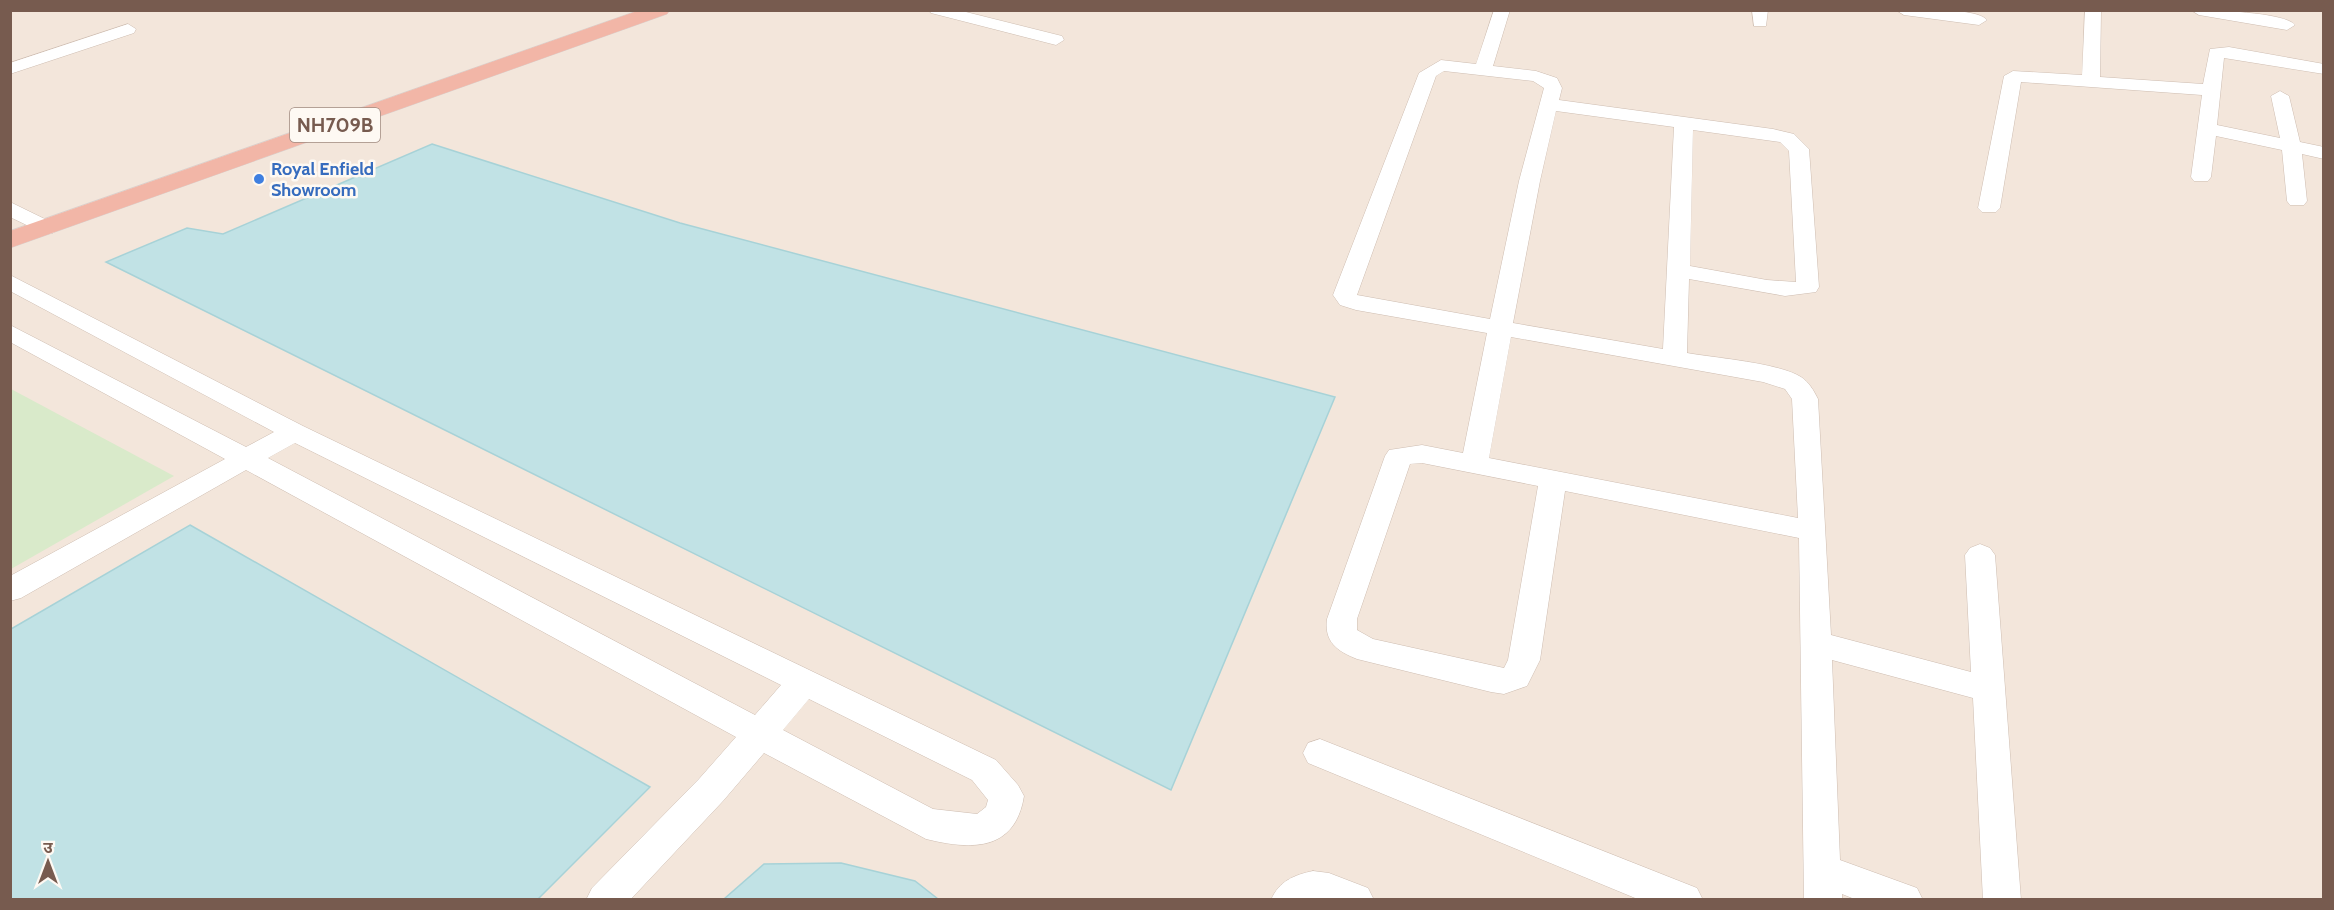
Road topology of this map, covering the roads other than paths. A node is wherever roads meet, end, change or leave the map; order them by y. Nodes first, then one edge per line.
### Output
1 (660, 10) edge
2 (937, 10) edge
3 (1502, 10) edge
4 (1904, 10) edge
5 (2093, 10) edge
6 (2199, 10) edge
7 (2288, 18) edge
8 (1979, 20) dead end
9 (128, 29) dead end
10 (1056, 40) dead end
11 (2297, 64) junction
12 (10, 69) edge
13 (1483, 69) junction
14 (2324, 69) edge
15 (2092, 81) junction
16 (2211, 90) junction
17 (2280, 96) dead end
18 (1548, 104) junction
19 (1684, 123) junction
20 (2206, 128) junction
21 (2291, 146) junction
22 (2324, 153) edge
23 (2201, 177) dead end
24 (2297, 201) dead end
25 (1989, 207) dead end
26 (10, 208) edge
27 (45, 228) junction
28 (10, 240) edge
29 (1678, 270) junction
30 (10, 282) edge
31 (1502, 329) junction
32 (10, 332) edge
33 (1675, 359) junction
34 (294, 432) junction
35 (243, 458) junction
36 (1474, 464) junction
37 (1553, 480) junction
38 (1813, 531) junction
39 (1980, 555) dead end
40 (10, 590) edge
41 (1816, 643) junction
42 (804, 682) junction
43 (1989, 690) junction
44 (759, 735) junction
45 (1320, 753) dead end
46 (1823, 885) edge
47 (605, 900) edge
48 (1290, 900) edge
49 (1355, 900) edge
50 (1684, 900) edge
51 (1904, 900) edge
52 (2002, 900) edge

1 - 27 highway, NH709B
2 - 10 street
3 - 13 street
4 - 8 street
5 - 15 street
6 - 7 street
7 - 11 street
9 - 12 street
11 - 14 street
11 - 16 street
13 - 18 street
13 - 31 street
15 - 16 street
15 - 25 street
16 - 20 street
17 - 21 street
18 - 19 street
18 - 31 street
19 - 29 street
19 - 29 street
20 - 21 street
20 - 23 street
21 - 22 street
21 - 24 street
26 - 27 street
27 - 28 highway, NH709B
29 - 33 street
30 - 34 street
31 - 33 street
31 - 36 street
32 - 35 street
33 - 38 street
34 - 35 street
34 - 42 street
35 - 40 street
35 - 44 street
36 - 37 street
36 - 37 street
37 - 38 street
38 - 41 street
39 - 43 street
41 - 43 street
41 - 46 street
42 - 44 street
42 - 44 street
43 - 52 street
44 - 47 street
45 - 50 street
46 - 51 street
48 - 49 street

